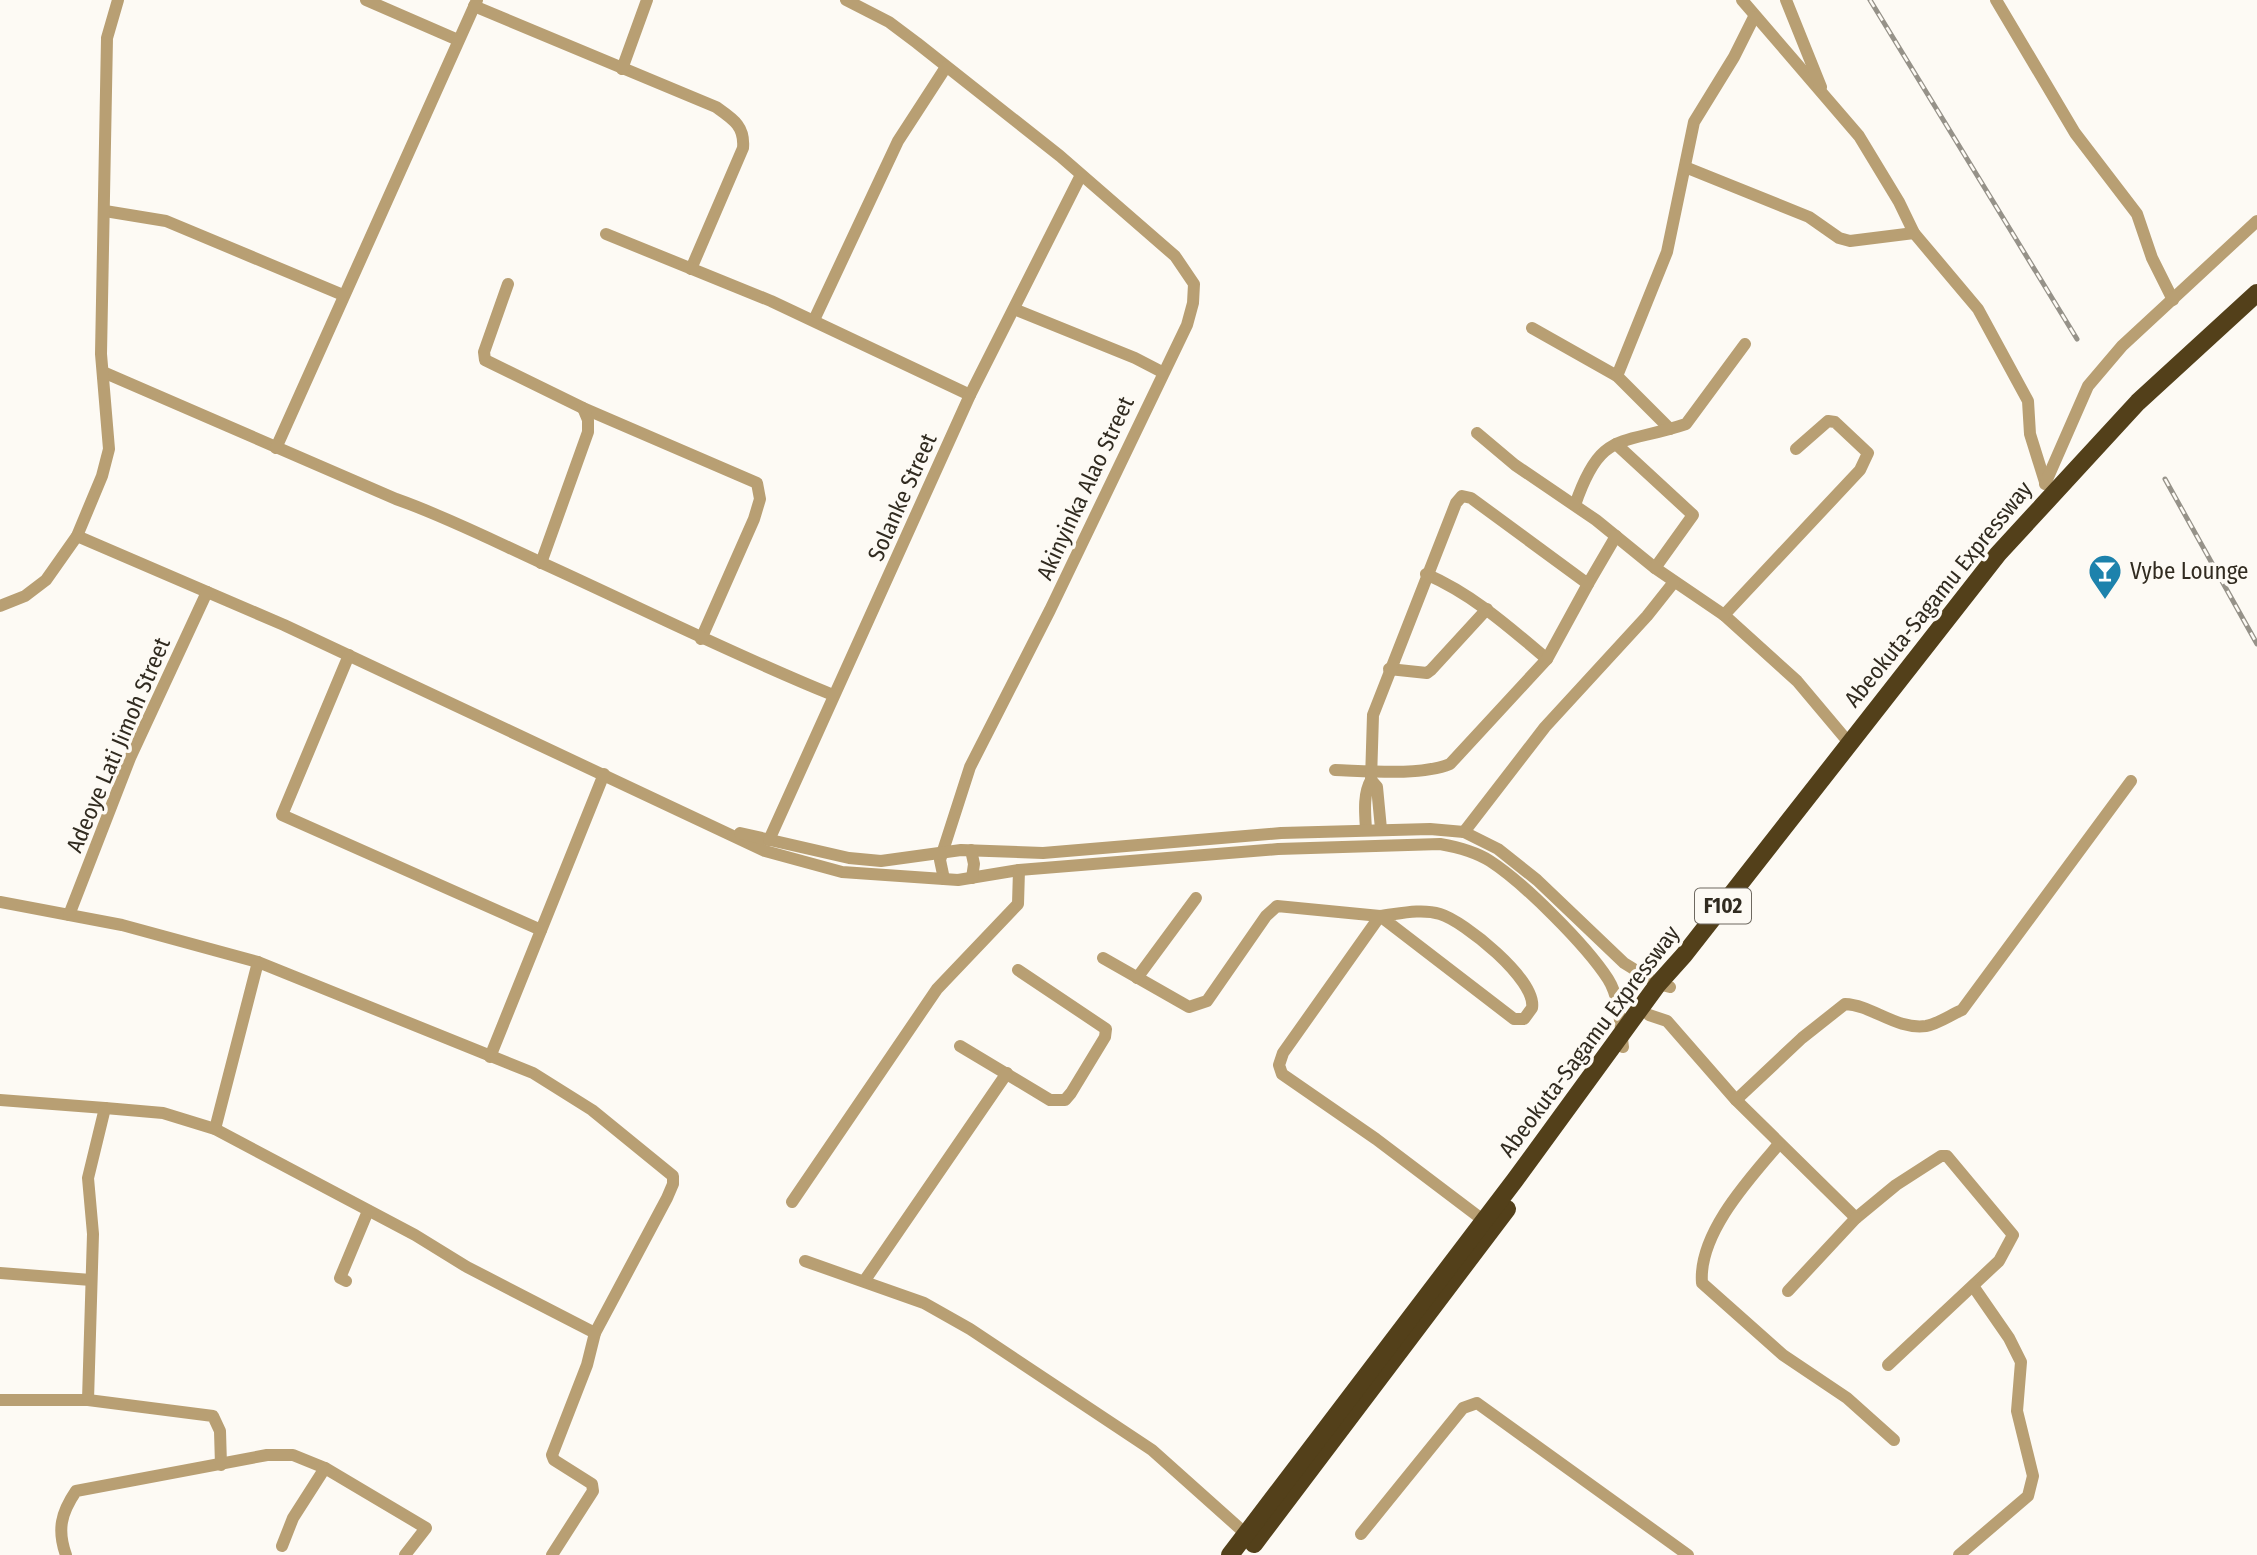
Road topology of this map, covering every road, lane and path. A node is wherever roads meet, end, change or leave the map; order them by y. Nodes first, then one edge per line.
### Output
1 (118, 0) edge
2 (366, 0) edge
3 (647, 0) edge
4 (846, 0) edge
5 (1742, 0) edge
6 (1786, 0) edge
7 (1996, 0) edge
8 (475, 3) edge
9 (1754, 17) junction
10 (458, 40) junction
11 (946, 67) junction
12 (622, 69) junction
13 (1822, 90) junction
14 (1685, 167) junction
15 (1081, 175) junction
16 (105, 211) junction
17 (2257, 220) edge
18 (1914, 233) junction
19 (606, 234) dead end
20 (691, 269) junction
21 (508, 284) dead end
22 (2257, 293) edge
23 (343, 295) junction
24 (2173, 300) junction
25 (2257, 307) edge
26 (1014, 309) junction
27 (814, 320) junction
28 (1532, 328) dead end
29 (1745, 344) dead end
30 (103, 372) junction
31 (1162, 372) junction
32 (1617, 376) junction
33 (970, 395) junction
34 (583, 408) junction
35 (1670, 429) junction
36 (1477, 433) dead end
37 (1616, 444) junction
38 (276, 447) junction
39 (1796, 449) dead end
40 (2045, 482) junction
41 (1575, 505) junction
42 (2045, 507) junction
43 (77, 536) junction
44 (1616, 536) junction
45 (541, 563) junction
46 (1655, 568) junction
47 (1426, 574) junction
48 (1674, 582) junction
49 (1588, 584) junction
50 (207, 592) junction
51 (0, 606) edge
52 (1487, 609) junction
53 (1724, 615) junction
54 (701, 639) junction
55 (349, 655) junction
56 (1547, 659) junction
57 (1389, 669) junction
58 (833, 695) junction
59 (1850, 744) junction
60 (1335, 770) dead end
61 (604, 774) junction
62 (1371, 776) junction
63 (2131, 781) dead end
64 (719, 828) junction
65 (1366, 829) junction
66 (1381, 829) junction
67 (1464, 832) junction
68 (769, 841) junction
69 (971, 850) junction
70 (943, 852) junction
71 (1019, 870) junction
72 (972, 878) junction
73 (944, 879) junction
74 (1196, 898) dead end
75 (0, 902) edge
76 (69, 915) junction
77 (1380, 916) junction
78 (541, 930) junction
79 (1594, 938) junction
80 (1583, 950) junction
81 (1103, 958) dead end
82 (258, 962) junction
83 (1624, 963) junction
84 (1018, 970) dead end
85 (1137, 978) junction
86 (1608, 980) junction
87 (1664, 985) junction
88 (1648, 1015) junction
89 (1622, 1040) junction
90 (960, 1046) dead end
91 (490, 1057) junction
92 (1007, 1073) junction
93 (0, 1100) edge
94 (1735, 1100) junction
95 (105, 1108) junction
96 (215, 1129) junction
97 (1779, 1144) junction
98 (792, 1202) dead end
99 (368, 1211) junction
100 (1856, 1218) junction
101 (1483, 1220) junction
102 (804, 1261) dead end
103 (0, 1273) edge
104 (91, 1280) junction
105 (346, 1280) dead end
106 (865, 1280) junction
107 (1973, 1286) junction
108 (1788, 1291) dead end
109 (595, 1333) junction
110 (1888, 1365) dead end
111 (0, 1400) edge
112 (88, 1400) junction
113 (1894, 1440) dead end
114 (221, 1465) junction
115 (325, 1468) junction
116 (1246, 1534) junction
117 (1361, 1534) dead end
118 (282, 1546) dead end
119 (66, 1555) edge
120 (405, 1555) edge
121 (552, 1555) edge
122 (1230, 1555) edge
123 (1245, 1555) edge
124 (1688, 1555) edge
125 (1959, 1555) edge

1 - 16 street
2 - 10 street
3 - 12 street
4 - 11 street, Akinyinka Alao Street
5 - 9 street
6 - 13 street
7 - 24 street
8 - 10 street
8 - 12 street
9 - 13 street
9 - 14 street
10 - 23 street
11 - 15 street, Akinyinka Alao Street
11 - 27 street
12 - 20 street
13 - 18 street
14 - 18 street
14 - 32 street
15 - 26 street, Solanke Street
15 - 31 street, Akinyinka Alao Street
16 - 23 street
16 - 30 street
17 - 24 street
18 - 40 street
19 - 20 street
20 - 27 street
21 - 34 street
22 - 42 highway, Abeokuta-Sagamu Expressway / F102
23 - 38 street
24 - 40 street
25 - 42 highway, Abeokuta-Sagamu Expressway / F102
26 - 31 street
26 - 33 street, Solanke Street
27 - 33 street
28 - 32 street
29 - 35 street
30 - 38 street
30 - 43 street
31 - 70 street, Akinyinka Alao Street
32 - 35 street
33 - 58 street, Solanke Street
34 - 45 street
34 - 54 street
35 - 37 street
36 - 41 street
37 - 41 street
37 - 46 street
38 - 45 street
39 - 53 street
40 - 42 street
41 - 44 street
42 - 59 highway, Abeokuta-Sagamu Expressway / F102
42 - 87 highway, Abeokuta-Sagamu Expressway / F102
43 - 50 street
43 - 51 street
44 - 46 street
44 - 49 street
45 - 54 street
46 - 48 street
47 - 49 street
47 - 52 street
47 - 57 street
48 - 53 street
48 - 67 street
49 - 56 street
50 - 55 street
50 - 76 street, Adeoye Lati Jimoh Street
52 - 56 street
52 - 57 street
53 - 59 street
54 - 58 street
55 - 61 street
55 - 78 street
56 - 62 street
57 - 62 street
58 - 68 street, Solanke Street
59 - 87 highway, Abeokuta-Sagamu Expressway / F102
60 - 62 street
61 - 64 street
61 - 78 street
62 - 65 street
62 - 66 street
63 - 94 street
64 - 68 street
64 - 73 street
65 - 66 street
65 - 69 street
66 - 67 street
67 - 79 street
68 - 70 street
69 - 70 street
69 - 72 street
70 - 73 street, Akinyinka Alao Street
71 - 72 street
71 - 80 street
71 - 98 street
72 - 73 street
74 - 85 street
75 - 76 street
76 - 82 street
77 - 77 street
77 - 85 street
77 - 101 street
78 - 91 street
79 - 80 street
79 - 83 street
80 - 86 street
81 - 85 street
82 - 91 street
82 - 96 street
83 - 86 street
83 - 87 street
84 - 92 street
86 - 89 street
87 - 88 highway, Abeokuta-Sagamu Expressway / F102
87 - 89 highway, Abeokuta-Sagamu Expressway / F102
88 - 89 highway, Abeokuta-Sagamu Expressway / F102
88 - 94 street
89 - 101 highway, Abeokuta-Sagamu Expressway / F102
89 - 123 highway, Abeokuta-Sagamu Expressway / F102
90 - 92 street
91 - 109 street
92 - 106 street
93 - 95 street
94 - 97 street
95 - 96 street
95 - 104 street
96 - 99 street
97 - 100 street
97 - 113 street
99 - 105 street
99 - 109 street
100 - 107 street
100 - 108 street
101 - 116 highway, Abeokuta-Sagamu Expressway / F102
102 - 106 street
103 - 104 street
104 - 112 street
106 - 116 street
107 - 110 street
107 - 125 street
109 - 121 street
111 - 112 street
112 - 114 street
114 - 115 street
114 - 119 street
115 - 118 street
115 - 120 street
116 - 122 highway, Abeokuta-Sagamu Expressway / F102
117 - 124 street

